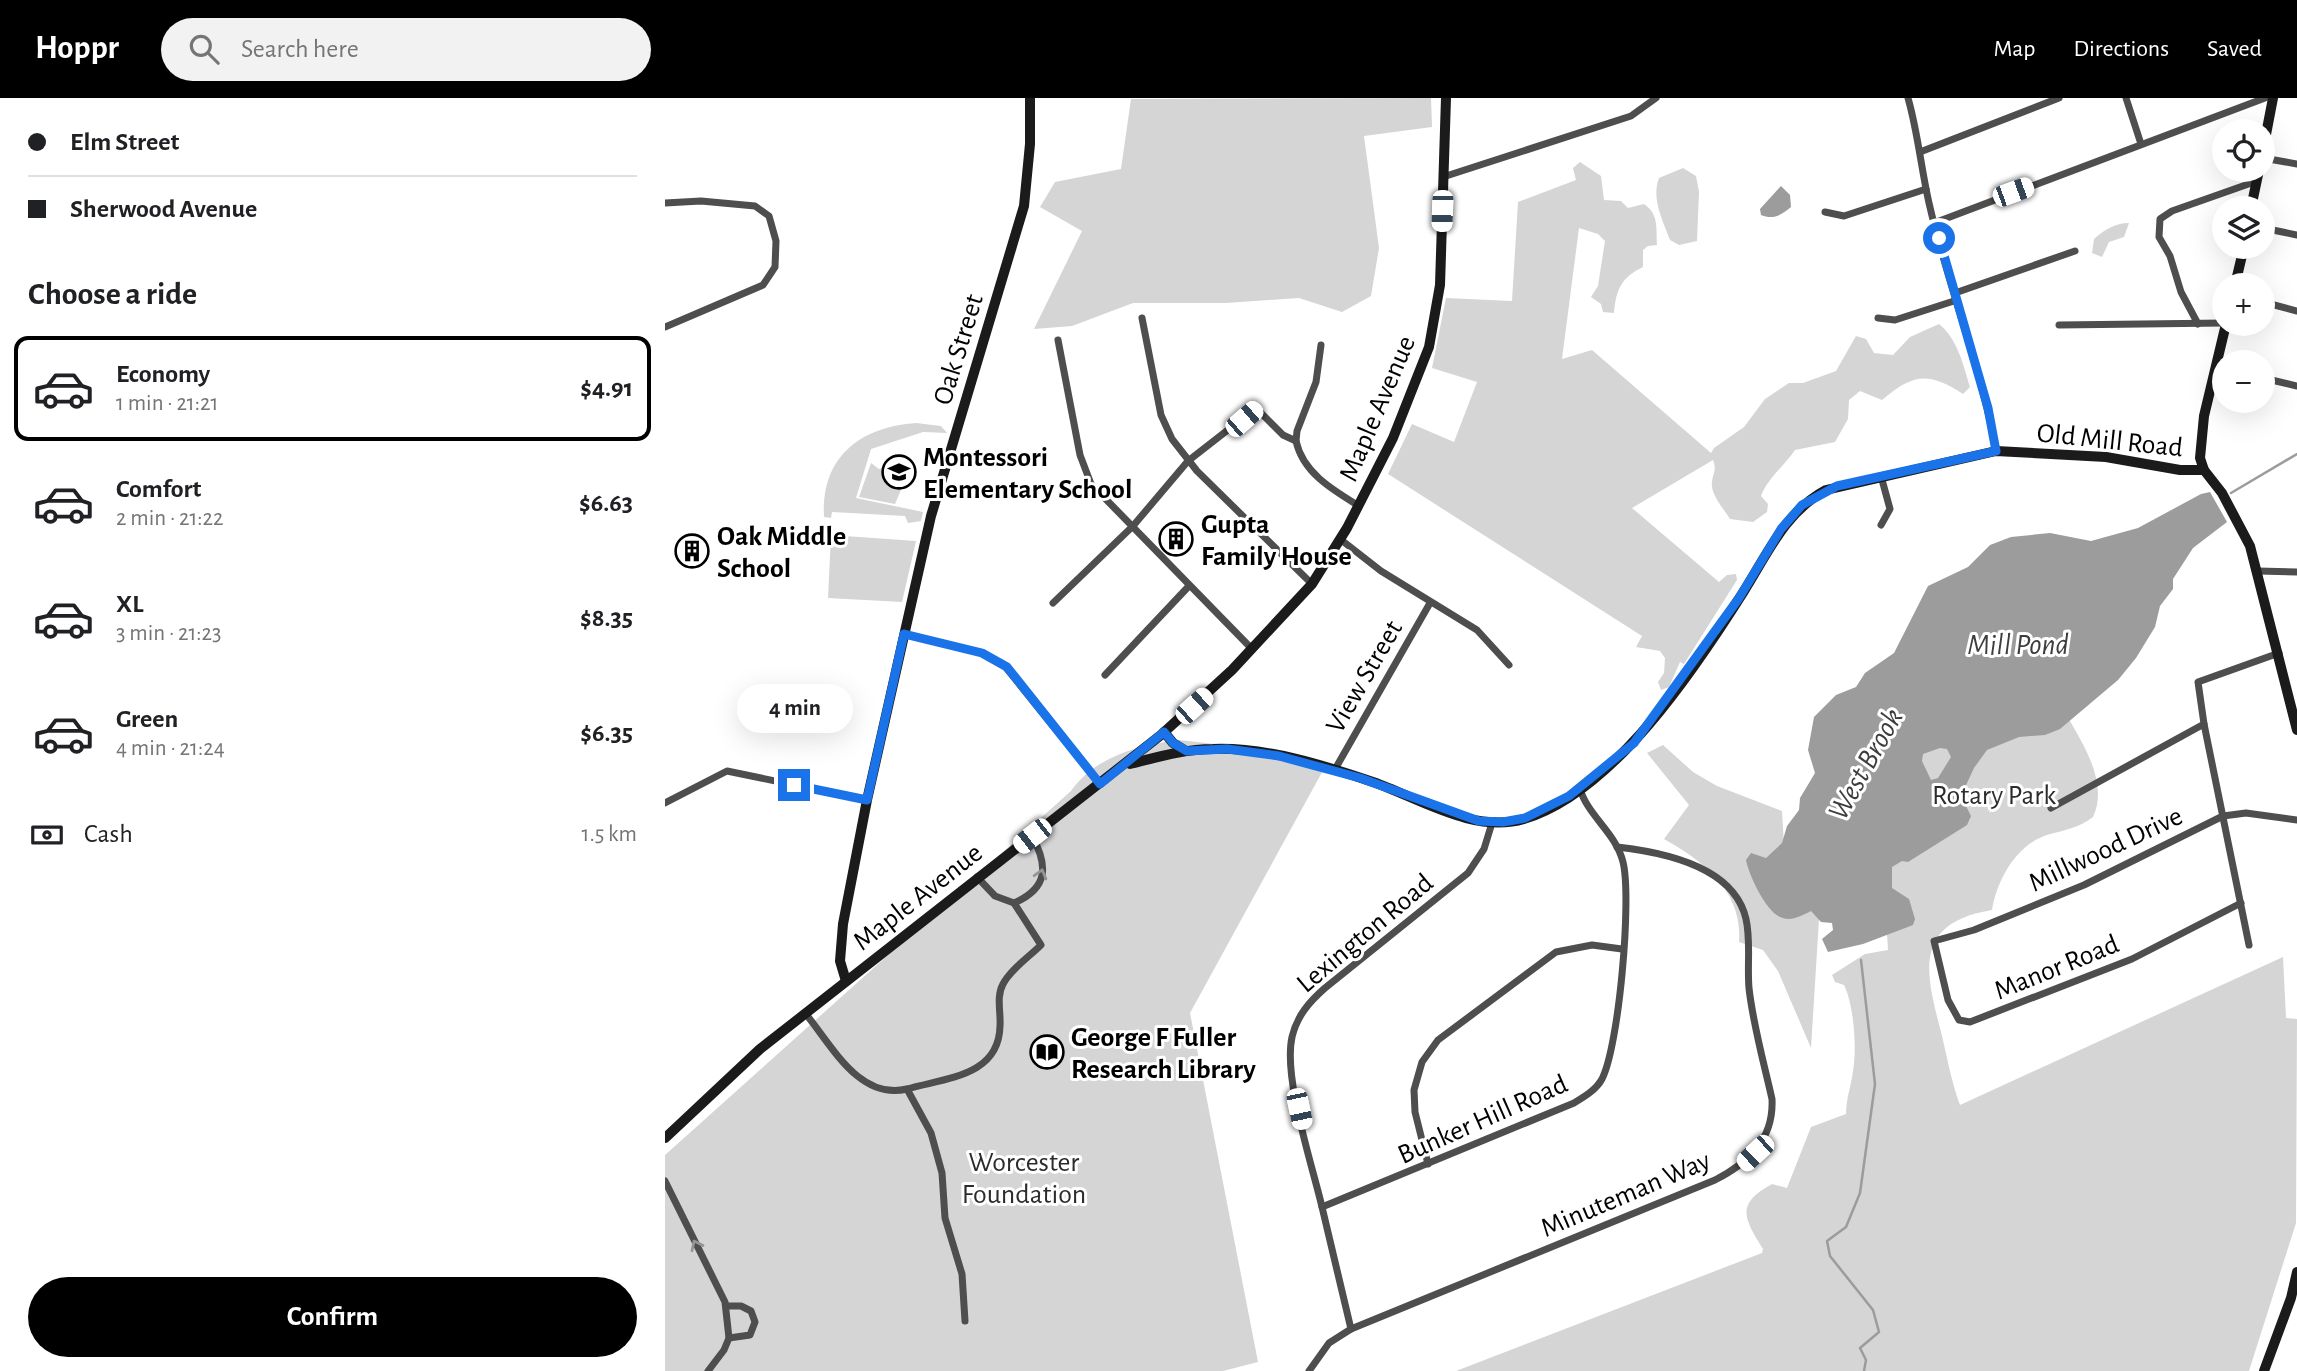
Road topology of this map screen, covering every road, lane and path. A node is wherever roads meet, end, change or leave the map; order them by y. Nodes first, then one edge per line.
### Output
1 (1030, 98) edge
2 (1446, 98) edge
3 (1908, 98) edge
4 (2059, 98) edge
5 (2126, 98) edge
6 (2265, 98) edge
7 (2273, 98) edge
8 (1654, 100) edge
9 (2269, 119) edge
10 (2141, 144) junction
11 (1920, 152) junction
12 (2275, 160) edge
13 (2297, 164) edge
14 (1443, 177) junction
15 (2242, 182) edge
16 (1926, 188) junction
17 (665, 203) edge
18 (1825, 212) dead end
19 (1934, 223) junction
20 (2275, 230) edge
21 (2297, 235) edge
22 (2075, 251) dead end
23 (1956, 297) junction
24 (2275, 305) edge
25 (2297, 311) edge
26 (1142, 318) dead end
27 (1878, 318) dead end
28 (2212, 323) edge
29 (2198, 324) junction
30 (2059, 326) dead end
31 (665, 327) edge
32 (1058, 340) dead end
33 (1321, 345) dead end
34 (2275, 381) edge
35 (2297, 386) edge
36 (2212, 398) edge
37 (1296, 441) junction
38 (1996, 451) junction
39 (1188, 461) junction
40 (2204, 470) junction
41 (1881, 475) junction
42 (1359, 506) junction
43 (1881, 525) dead end
44 (1133, 526) junction
45 (1340, 539) junction
46 (2258, 571) junction
47 (2297, 572) edge
48 (1312, 584) junction
49 (1188, 587) junction
50 (1053, 603) dead end
51 (1430, 603) junction
52 (904, 634) junction
53 (1252, 649) junction
54 (2279, 653) junction
55 (1509, 665) dead end
56 (1105, 675) dead end
57 (2204, 724) junction
58 (2297, 730) edge
59 (1164, 732) junction
60 (1153, 742) junction
61 (1187, 751) junction
62 (1165, 755) junction
63 (1125, 765) junction
64 (1334, 771) junction
65 (1100, 784) junction
66 (1580, 789) junction
67 (867, 800) junction
68 (665, 803) edge
69 (2051, 808) dead end
70 (2223, 816) junction
71 (2297, 820) edge
72 (1492, 823) junction
73 (1032, 836) junction
74 (1617, 847) junction
75 (977, 877) junction
76 (1014, 903) junction
77 (2241, 903) junction
78 (1934, 941) joint
79 (2249, 945) dead end
80 (1622, 949) junction
81 (846, 981) junction
82 (805, 1013) junction
83 (907, 1089) junction
84 (665, 1138) edge
85 (1428, 1164) junction
86 (665, 1181) edge
87 (1322, 1207) junction
88 (2297, 1272) edge
89 (726, 1306) junction
90 (965, 1321) dead end
91 (1351, 1329) junction
92 (729, 1338) junction
93 (708, 1371) edge
94 (1309, 1371) edge
95 (2264, 1371) edge

1 - 52 street, Oak Street
2 - 14 street, Maple Avenue
3 - 11 street
4 - 11 street
5 - 10 street
6 - 10 street
7 - 9 street
8 - 14 street
10 - 19 street
11 - 16 street
12 - 13 street
14 - 42 street, Maple Avenue
15 - 29 street
16 - 18 street
16 - 19 street
17 - 31 street
19 - 23 street
20 - 21 street
22 - 23 street
23 - 27 street
23 - 38 street
24 - 25 street
26 - 39 street
28 - 29 street
29 - 30 street
32 - 44 street
33 - 37 street
34 - 35 street
36 - 40 street
37 - 39 street
37 - 42 street
38 - 40 street, Old Mill Road
38 - 41 street, Old Mill Road
39 - 44 street
39 - 48 street
40 - 46 street, Old Mill Road
41 - 43 street
41 - 66 street, Old Mill Road
42 - 45 street, Maple Avenue
44 - 49 street
44 - 50 street
45 - 48 street, Maple Avenue
45 - 51 street
46 - 47 street
46 - 54 street, Old Mill Road
48 - 53 street, Maple Avenue
49 - 53 street
49 - 56 street
51 - 55 street
51 - 64 street, View Street
52 - 65 street
52 - 67 street, Oak Street
53 - 59 street, Maple Avenue
54 - 57 street
54 - 58 street, Old Mill Road
57 - 69 street
57 - 70 street
59 - 60 street, Maple Avenue
59 - 61 street
60 - 62 street
60 - 63 street, Maple Avenue
61 - 62 street, Old Mill Road
61 - 64 street, Old Mill Road
62 - 63 street, Old Mill Road
63 - 65 street, Maple Avenue
64 - 72 street, Old Mill Road
65 - 73 street, Maple Avenue
66 - 72 street, Old Mill Road
66 - 74 street, Bunker Hill Road
67 - 68 street
67 - 81 street, Oak Street
70 - 71 street, Millwood Drive
70 - 77 street
70 - 78 street, Millwood Drive
72 - 87 street, Lexington Road
73 - 75 street, Maple Avenue
76 -> 73 street
74 - 80 street, Bunker Hill Road
74 - 91 street, Minuteman Way
75 - 76 street
75 - 81 street, Maple Avenue
76 - 83 street
77 - 78 street, Manor Road
77 - 79 street
80 - 85 street, Bunker Hill Road
80 - 85 street
81 - 82 street, Maple Avenue
82 - 83 street
82 - 84 street, Maple Avenue
83 - 90 street
85 - 87 street, Bunker Hill Road
89 -> 86 street
87 - 91 street
88 - 95 street
89 - 92 street
89 - 92 street
91 - 94 street, Minuteman Way
92 - 93 street

